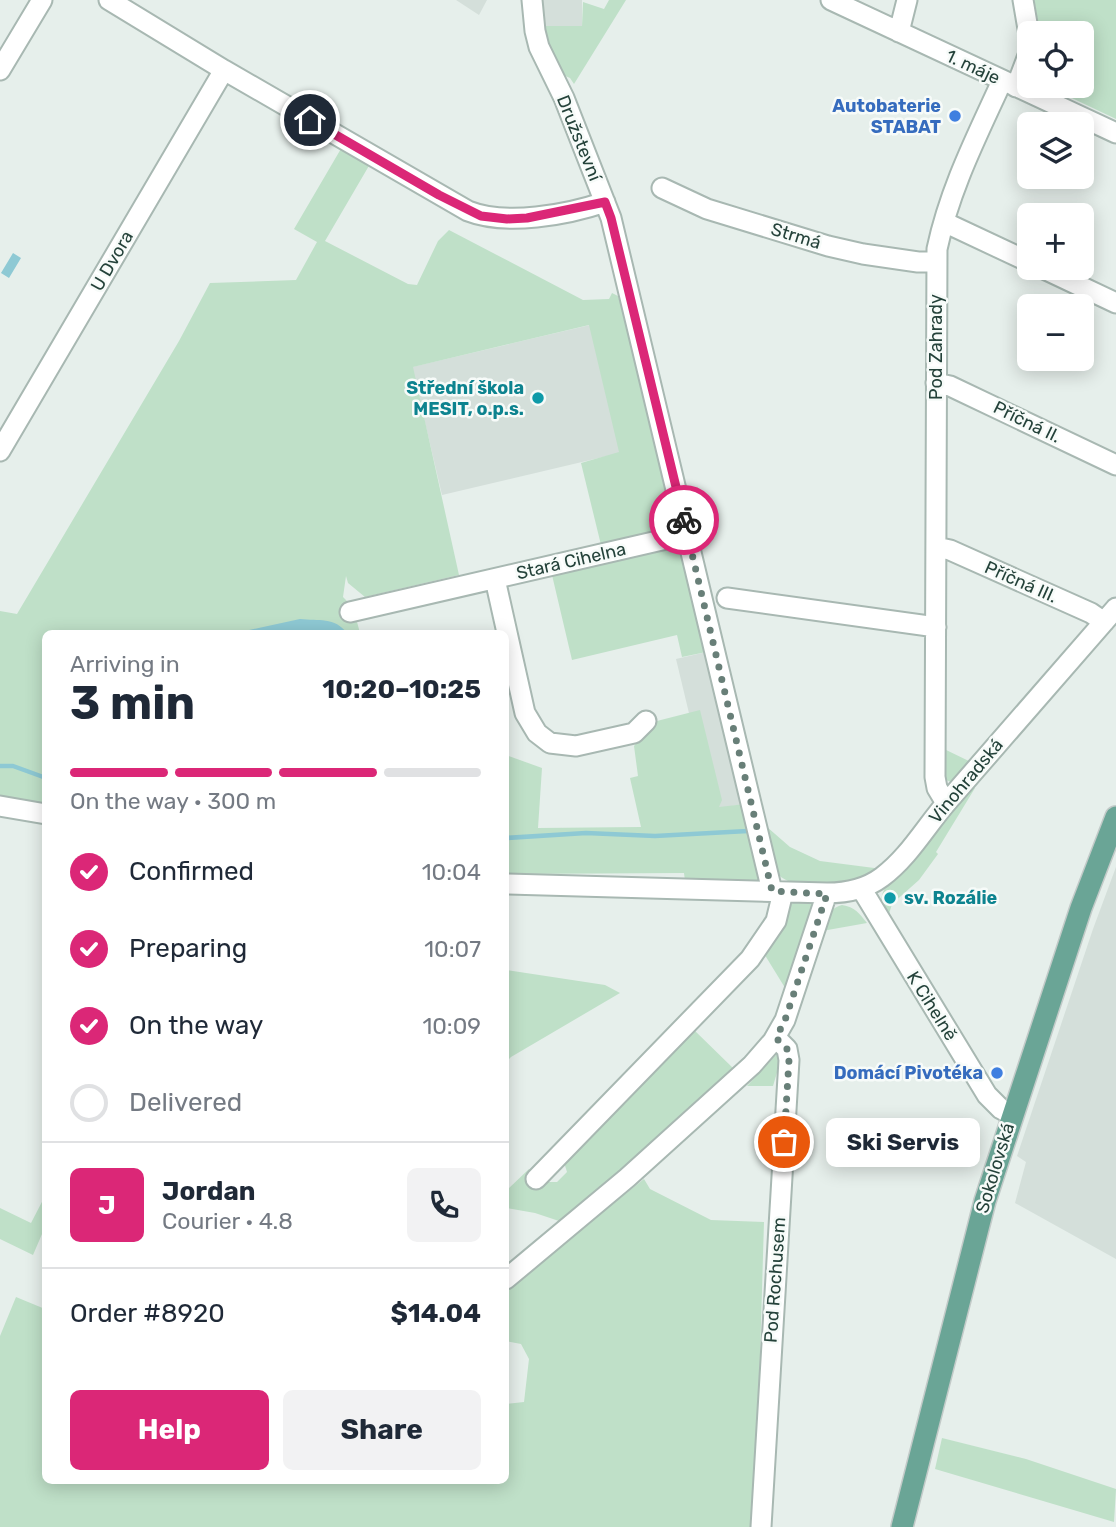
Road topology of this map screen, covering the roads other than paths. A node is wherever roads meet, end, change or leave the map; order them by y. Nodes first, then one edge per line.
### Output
1 (42, 0) edge
2 (108, 0) edge
3 (532, 0) edge
4 (831, 0) edge
5 (907, 0) edge
6 (1023, 0) edge
7 (1027, 21) edge
8 (899, 32) junction
9 (0, 70) edge
10 (224, 70) junction
11 (1017, 72) edge
12 (1009, 84) junction
13 (1116, 133) edge
14 (662, 188) dead end
15 (605, 202) junction
16 (944, 222) junction
17 (1017, 256) edge
18 (936, 262) junction
19 (1067, 280) edge
20 (1116, 303) edge
21 (936, 383) junction
22 (0, 451) edge
23 (1116, 465) edge
24 (688, 534) junction
25 (936, 547) junction
26 (495, 579) junction
27 (727, 598) dead end
28 (350, 612) dead end
29 (1110, 615) edge
30 (936, 627) junction
31 (506, 630) edge
32 (509, 642) edge
33 (646, 721) dead end
34 (946, 803) junction
35 (0, 806) edge
36 (42, 813) edge
37 (1116, 817) edge
38 (509, 884) edge
39 (861, 888) junction
40 (778, 891) junction
41 (827, 894) junction
42 (776, 1038) junction
43 (1012, 1115) junction
44 (536, 1179) dead end
45 (509, 1276) edge
46 (761, 1527) edge
47 (902, 1527) edge

1 - 9 street
2 - 10 street
3 - 15 street, Družstevní
4 - 8 street, 1. máje
5 - 8 street
6 - 7 street
8 - 12 street, 1. máje
10 - 15 street
10 - 22 street, U Dvora
11 - 12 street, Pod Zahrady
12 - 13 street, 1. máje
12 - 16 street, Pod Zahrady
14 - 18 street, Strmá
15 - 24 street, Družstevní
16 - 17 street
16 - 18 street, Pod Zahrady
18 - 21 street, Pod Zahrady
19 - 20 street
21 - 23 street, Příčná II.
21 - 25 street, Pod Zahrady
24 - 26 street, Stará Cihelna
24 - 40 street, Družstevní
25 - 29 street, Příčná III.
25 - 30 street, Pod Zahrady
26 - 28 street, Stará Cihelna
26 - 31 street, Stará Cihelna
27 - 30 street
29 - 34 street, Vinohradská
30 - 34 street, Pod Zahrady
32 - 33 street, Stará Cihelna
34 - 39 street, Vinohradská
35 - 36 street
37 - 43 main road, Sokolovská
38 - 40 street, Vinohradská
39 - 41 street, Vinohradská
39 - 43 street, K Cihelně
40 - 41 street, Vinohradská
40 - 44 street
41 - 42 street
42 - 45 street
42 - 46 street, Pod Rochusem
43 - 47 main road, Sokolovská

